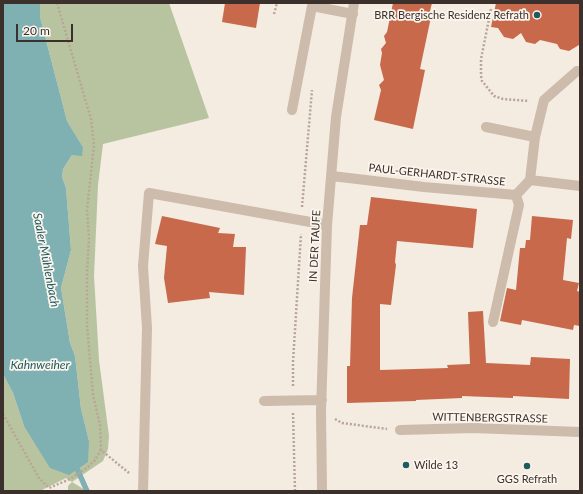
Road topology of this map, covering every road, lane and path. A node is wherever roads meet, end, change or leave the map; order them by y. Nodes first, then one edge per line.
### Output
1 (57, 3) edge
2 (277, 3) edge
3 (354, 3) edge
4 (491, 9) dead end
5 (274, 14) dead end
6 (352, 14) junction
7 (576, 71) dead end
8 (312, 87) dead end
9 (543, 104) junction
10 (292, 110) dead end
11 (486, 127) dead end
12 (534, 137) junction
13 (332, 176) junction
14 (530, 180) junction
15 (580, 186) edge
16 (516, 195) junction
17 (302, 220) junction
18 (327, 225) junction
19 (493, 322) dead end
20 (322, 400) junction
21 (264, 401) dead end
22 (293, 401) junction
23 (321, 411) junction
24 (3, 414) edge
25 (400, 430) joint
26 (580, 432) edge
27 (101, 450) junction
28 (49, 488) junction
29 (143, 488) edge
30 (52, 491) edge
31 (295, 491) edge
32 (322, 491) edge

1 - 27 path
2 - 5 path
3 - 6 street, IN DER TAUFE
4 - 9 path
6 - 10 street
6 - 13 street, IN DER TAUFE
7 - 9 street
8 - 17 path
9 - 12 street
11 - 12 street
12 - 14 street
13 - 16 street, PAUL-GERHARDT-STRASSE
13 - 18 street, IN DER TAUFE
14 - 15 street
14 - 16 street, PAUL-GERHARDT-STRASSE
16 - 19 street
17 - 18 street
17 - 22 path
17 - 29 street
18 - 20 street, IN DER TAUFE
20 - 22 street
20 - 23 street, IN DER TAUFE
21 - 22 street
22 - 31 path
23 - 25 path
23 - 32 street, IN DER TAUFE
24 - 28 path
25 - 26 street, WITTENBERGSTRASSE
27 - 28 path
27 - 29 path
28 - 30 path

